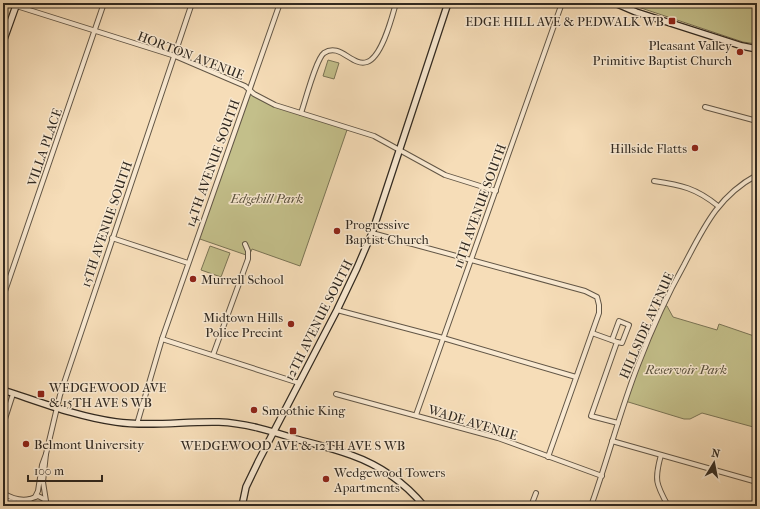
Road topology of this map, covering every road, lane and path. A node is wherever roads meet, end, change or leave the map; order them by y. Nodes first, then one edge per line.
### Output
1 (7, 3) edge
2 (104, 3) edge
3 (192, 3) edge
4 (280, 3) edge
5 (396, 3) edge
6 (448, 3) edge
7 (562, 3) edge
8 (615, 3) edge
9 (16, 4) edge
10 (95, 31) junction
11 (3, 42) edge
12 (757, 49) edge
13 (175, 56) junction
14 (249, 90) junction
15 (705, 107) dead end
16 (301, 113) junction
17 (757, 121) edge
18 (398, 149) junction
19 (757, 175) edge
20 (654, 180) dead end
21 (496, 191) junction
22 (718, 206) junction
23 (372, 233) junction
24 (112, 238) junction
25 (245, 244) dead end
26 (470, 260) junction
27 (188, 263) junction
28 (3, 297) edge
29 (337, 310) junction
30 (592, 334) junction
31 (444, 338) junction
32 (162, 340) junction
33 (612, 340) junction
34 (617, 342) junction
35 (213, 355) junction
36 (576, 377) junction
37 (299, 383) junction
38 (3, 390) edge
39 (13, 394) junction
40 (336, 394) dead end
41 (56, 407) junction
42 (416, 415) junction
43 (618, 423) junction
44 (137, 424) junction
45 (3, 425) edge
46 (273, 432) junction
47 (612, 441) junction
48 (46, 454) junction
49 (661, 455) junction
50 (548, 457) junction
51 (602, 476) junction
52 (757, 482) edge
53 (3, 493) edge
54 (536, 493) dead end
55 (33, 497) junction
56 (3, 500) edge
57 (47, 504) edge
58 (22, 506) edge
59 (27, 506) edge
60 (242, 506) edge
61 (424, 506) edge
62 (531, 506) edge
63 (591, 506) edge
64 (668, 506) edge

1 - 9 street, HORTON AVENUE
2 - 10 street, VILLA PLACE
3 - 13 street, 15TH AVENUE SOUTH
4 - 14 street, 14TH AVENUE SOUTH
5 - 16 street
6 - 18 main road, 12TH AVENUE SOUTH
7 - 21 street, 11TH AVENUE SOUTH
8 - 12 main road
9 - 10 street, HORTON AVENUE
9 - 11 main road
10 - 13 street, HORTON AVENUE
10 - 28 street, VILLA PLACE
13 - 14 street, HORTON AVENUE
13 - 24 street, 15TH AVENUE SOUTH
14 - 16 street, HORTON AVENUE
14 - 27 street, 14TH AVENUE SOUTH
15 - 17 street
16 - 18 street, HORTON AVENUE
18 - 21 street, HORTON AVENUE
18 - 23 main road, 12TH AVENUE SOUTH
19 - 22 street, HILLSIDE AVENUE
20 - 22 street
21 - 26 street, 11TH AVENUE SOUTH
22 - 43 street, HILLSIDE AVENUE
23 - 26 street
23 - 29 main road, 12TH AVENUE SOUTH
24 - 27 street
24 - 41 street, 15TH AVENUE SOUTH
25 - 35 street
26 - 30 street
26 - 31 street, 11TH AVENUE SOUTH
27 - 32 street, 14TH AVENUE SOUTH
29 - 31 street
29 - 37 main road, 12TH AVENUE SOUTH
30 - 33 street
30 - 36 street
31 - 36 street
31 - 42 street, 11TH AVENUE SOUTH
32 - 35 street
32 - 44 street, 14TH AVENUE SOUTH
33 - 34 street
33 - 34 street
34 - 43 street
35 - 37 street
36 - 50 street
37 - 46 main road, 12TH AVENUE SOUTH
38 - 39 main road
39 - 41 main road
39 - 45 street
40 - 42 street, WADE AVENUE
41 - 44 main road
41 - 48 street, 15TH AVENUE SOUTH
42 - 50 street, WADE AVENUE
43 - 47 street, HILLSIDE AVENUE
44 - 46 main road
46 - 60 main road, 12TH AVENUE SOUTH
46 - 61 main road
47 - 49 street
47 - 51 street, HILLSIDE AVENUE
48 - 55 street, 15TH AVENUE SOUTH
48 - 57 street, 15TH AVENUE SOUTH
49 - 52 street
49 - 64 street
50 - 51 street, WADE AVENUE
51 - 63 street, HILLSIDE AVENUE
53 - 55 street
54 - 62 street
55 - 57 street
55 - 59 street, 15TH AVENUE SOUTH
56 - 58 street

